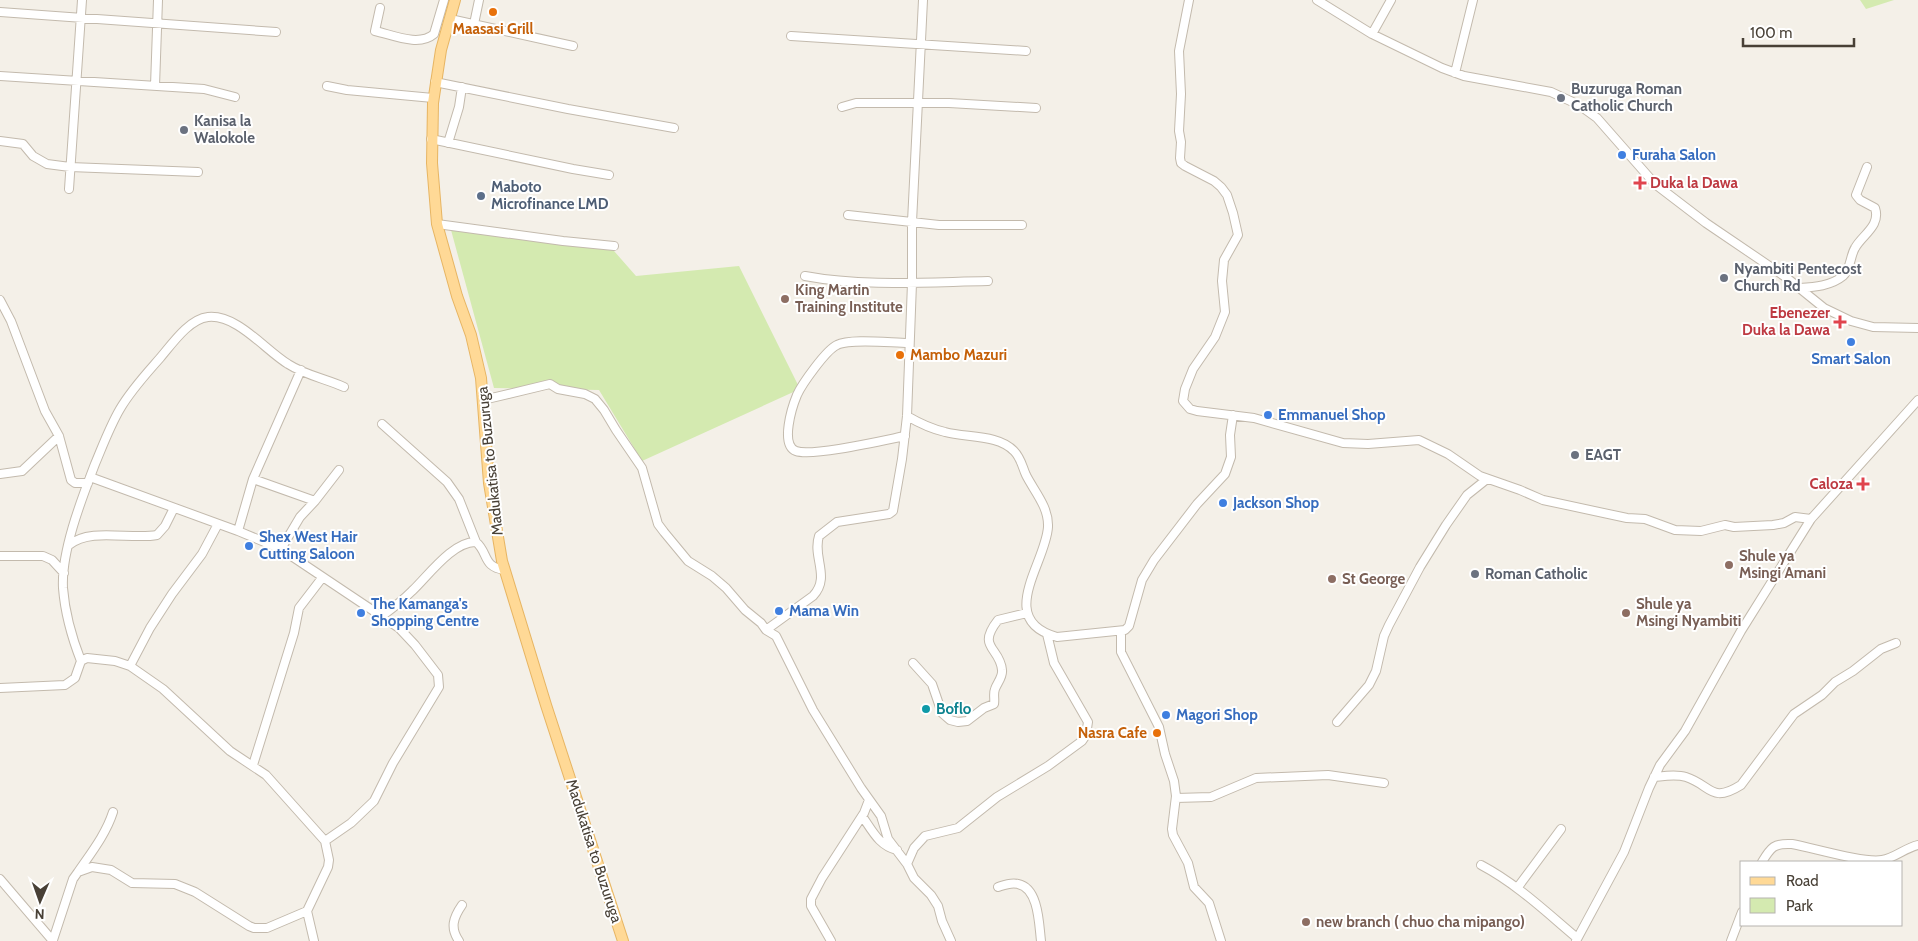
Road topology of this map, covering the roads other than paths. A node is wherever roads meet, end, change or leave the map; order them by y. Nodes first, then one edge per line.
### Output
1 (82, 0) edge
2 (158, 0) edge
3 (444, 0) edge
4 (454, 0) edge
5 (479, 0) edge
6 (922, 0) edge
7 (1189, 0) edge
8 (1317, 0) edge
9 (1391, 0) edge
10 (1472, 0) edge
11 (380, 8) dead end
12 (0, 12) edge
13 (81, 18) junction
14 (450, 19) junction
15 (157, 23) junction
16 (474, 24) junction
17 (276, 32) dead end
18 (1372, 34) junction
19 (791, 36) dead end
20 (920, 44) junction
21 (572, 46) dead end
22 (1026, 51) dead end
23 (1455, 73) junction
24 (0, 76) edge
25 (77, 81) junction
26 (435, 82) junction
27 (155, 86) junction
28 (327, 86) dead end
29 (462, 87) junction
30 (235, 97) dead end
31 (433, 98) junction
32 (917, 103) junction
33 (842, 106) dead end
34 (1036, 108) dead end
35 (674, 128) dead end
36 (431, 139) junction
37 (0, 141) edge
38 (448, 143) junction
39 (70, 167) junction
40 (1867, 168) dead end
41 (198, 172) dead end
42 (609, 175) dead end
43 (69, 189) dead end
44 (848, 215) dead end
45 (912, 222) junction
46 (437, 224) junction
47 (1022, 225) dead end
48 (614, 246) dead end
49 (805, 276) dead end
50 (988, 281) dead end
51 (912, 283) junction
52 (1799, 288) junction
53 (0, 300) edge
54 (1918, 328) edge
55 (908, 343) junction
56 (301, 370) junction
57 (344, 387) dead end
58 (483, 400) junction
59 (1918, 400) edge
60 (1233, 415) junction
61 (907, 416) junction
62 (382, 424) dead end
63 (59, 436) junction
64 (904, 436) junction
65 (339, 470) dead end
66 (0, 474) edge
67 (253, 479) junction
68 (1487, 479) junction
69 (89, 480) junction
70 (315, 501) junction
71 (174, 508) junction
72 (1811, 519) junction
73 (218, 524) junction
74 (238, 531) junction
75 (476, 542) junction
76 (69, 545) junction
77 (281, 550) junction
78 (0, 556) edge
79 (505, 570) junction
80 (64, 573) junction
81 (322, 578) junction
82 (1027, 613) junction
83 (382, 616) junction
84 (766, 630) junction
85 (1121, 631) junction
86 (1047, 634) junction
87 (1896, 643) dead end
88 (81, 661) junction
89 (913, 663) dead end
90 (130, 666) junction
91 (0, 688) edge
92 (1337, 722) dead end
93 (253, 765) junction
94 (1654, 777) junction
95 (1384, 783) dead end
96 (1176, 798) junction
97 (869, 800) junction
98 (113, 812) dead end
99 (862, 816) junction
100 (1561, 829) dead end
101 (325, 841) junction
102 (1918, 845) edge
103 (897, 850) junction
104 (1763, 861) edge
105 (907, 864) junction
106 (1480, 865) dead end
107 (78, 872) junction
108 (0, 879) edge
109 (998, 887) dead end
110 (1518, 887) junction
111 (462, 906) dead end
112 (307, 912) junction
113 (1740, 918) edge
114 (53, 940) edge
115 (1576, 940) edge
116 (1732, 940) edge
117 (314, 941) edge
118 (459, 941) edge
119 (623, 941) edge
120 (831, 941) edge
121 (951, 941) edge
122 (1040, 941) edge
123 (1221, 941) edge

1 - 13 street
2 - 15 street
3 - 11 street
4 - 14 main road, Madukatisa to Buzuruga
5 - 16 street
6 - 20 street
7 - 60 street
8 - 18 street
9 - 18 street
10 - 23 street
12 - 13 street
13 - 15 street
13 - 25 street
14 - 16 street
14 - 26 main road, Madukatisa to Buzuruga
15 - 17 street
15 - 27 street
16 - 21 street
18 - 23 street
19 - 20 street
20 - 22 street
20 - 32 street
23 - 52 street
24 - 25 street
25 - 27 street
25 - 39 street
26 - 29 street
26 - 31 main road, Madukatisa to Buzuruga
27 - 30 street
28 - 31 street
29 - 35 street
29 - 38 street
31 - 36 main road, Madukatisa to Buzuruga
32 - 33 street
32 - 34 street
32 - 45 street
36 - 38 street
36 - 46 main road, Madukatisa to Buzuruga
37 - 39 street
38 - 42 street
39 - 41 street
39 - 43 street
40 - 52 street
44 - 45 street
45 - 47 street
45 - 51 street
46 - 48 street
46 - 58 main road, Madukatisa to Buzuruga
49 - 51 street
50 - 51 street
51 - 55 street
52 - 54 street
53 - 63 street
55 - 61 street
55 - 64 street
56 - 57 street
56 - 67 street
56 - 69 street
58 - 79 main road, Madukatisa to Buzuruga
58 - 84 street
59 - 72 street
60 - 68 street
60 - 85 street
61 - 64 street
61 - 82 street
62 - 75 street
63 - 66 street
63 - 69 street
64 - 84 street
65 - 70 street
67 - 70 street
67 - 74 street
68 - 72 street
68 - 92 street
69 - 71 street
69 - 76 street
70 - 77 street
71 - 73 street
71 - 76 street
72 - 94 street
73 - 74 street
73 - 90 street
74 - 77 street
75 - 79 street
75 - 83 street
76 - 80 street
77 - 81 street
78 - 80 street
79 - 119 main road, Madukatisa to Buzuruga
80 - 88 street
81 - 83 street
81 - 93 street
82 - 86 street
82 - 89 street
83 - 101 street
84 - 97 street
85 - 86 street
85 - 96 street
86 - 105 street
87 - 94 street
88 - 90 street
88 - 91 street
90 - 93 street
93 - 101 street
94 - 115 street
95 - 96 street
96 - 123 street
97 - 99 street
97 - 103 street
98 - 107 street
99 - 103 street
99 - 120 street
100 - 110 street
101 - 112 street
102 - 104 street
103 - 105 street
105 - 121 street
106 - 110 street
107 - 112 street
107 - 114 street
108 - 114 street
109 - 122 street
110 - 115 street
111 - 118 street
112 - 117 street
113 - 116 street

